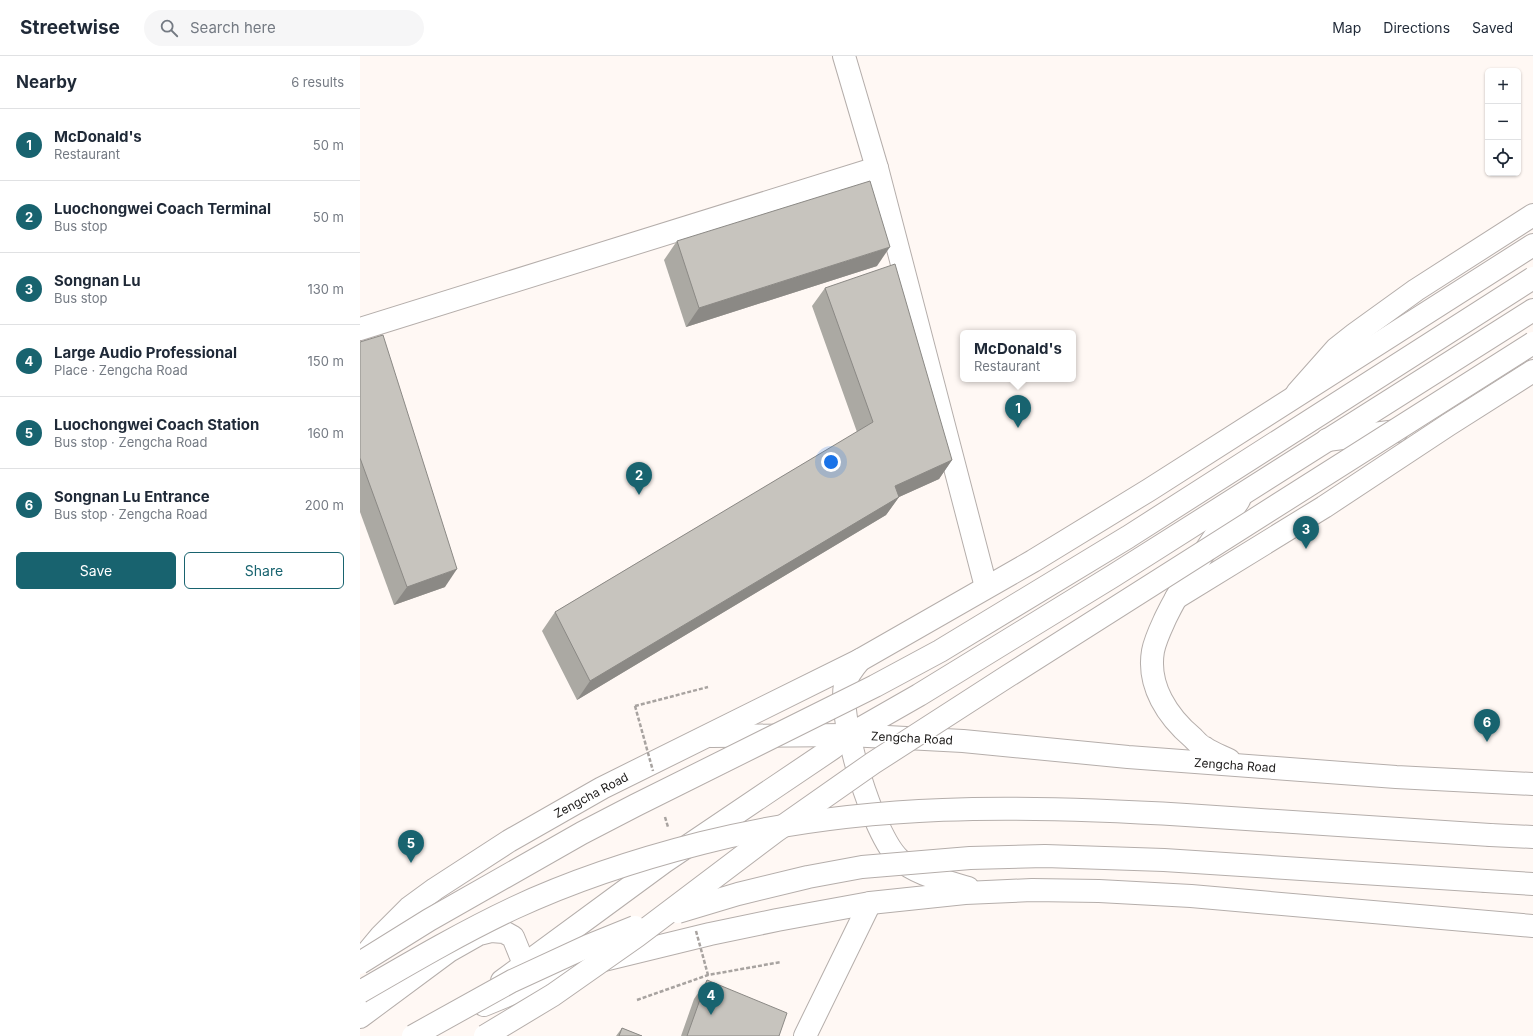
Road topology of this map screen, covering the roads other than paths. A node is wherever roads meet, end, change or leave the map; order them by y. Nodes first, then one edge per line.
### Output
1 (844, 56) edge
2 (877, 168) junction
3 (1533, 215) edge
4 (1533, 245) edge
5 (1533, 278) edge
6 (1526, 314) edge
7 (360, 329) edge
8 (1533, 343) edge
9 (1533, 371) edge
10 (1291, 400) junction
11 (1448, 425) junction
12 (1327, 440) junction
13 (1242, 494) junction
14 (986, 587) junction
15 (1176, 598) junction
16 (860, 660) junction
17 (849, 735) junction
18 (706, 736) junction
19 (1240, 765) junction
20 (1533, 784) edge
21 (1533, 837) edge
22 (1533, 884) edge
23 (979, 892) junction
24 (870, 903) junction
25 (1533, 926) edge
26 (362, 958) edge
27 (524, 964) junction
28 (360, 992) edge
29 (360, 1017) edge
30 (455, 1017) junction
31 (413, 1036) edge
32 (422, 1036) edge
33 (485, 1036) edge
34 (805, 1036) edge

1 - 2 main road
2 - 7 main road
2 - 14 main road
3 - 10 main road
4 - 10 main road
5 - 26 main road, bridge
6 - 12 main road
8 - 33 main road, bridge
9 - 11 main road
10 - 14 main road
11 - 12 main road
11 - 15 main road
12 - 13 main road
13 - 15 main road
13 - 17 main road
14 - 16 main road
15 - 19 main road
16 - 17 main road
16 - 18 main road
17 - 18 main road, Zengcha Road
17 - 19 main road, Zengcha Road
17 - 23 main road
17 - 27 main road
18 - 26 main road, Zengcha Road
19 - 20 main road, Zengcha Road
21 - 28 main road, bridge
22 - 31 main road, bridge
23 - 24 main road
23 - 25 main road
24 - 30 main road
24 - 34 main road
27 - 29 main road
27 - 30 main road
30 - 32 main road

